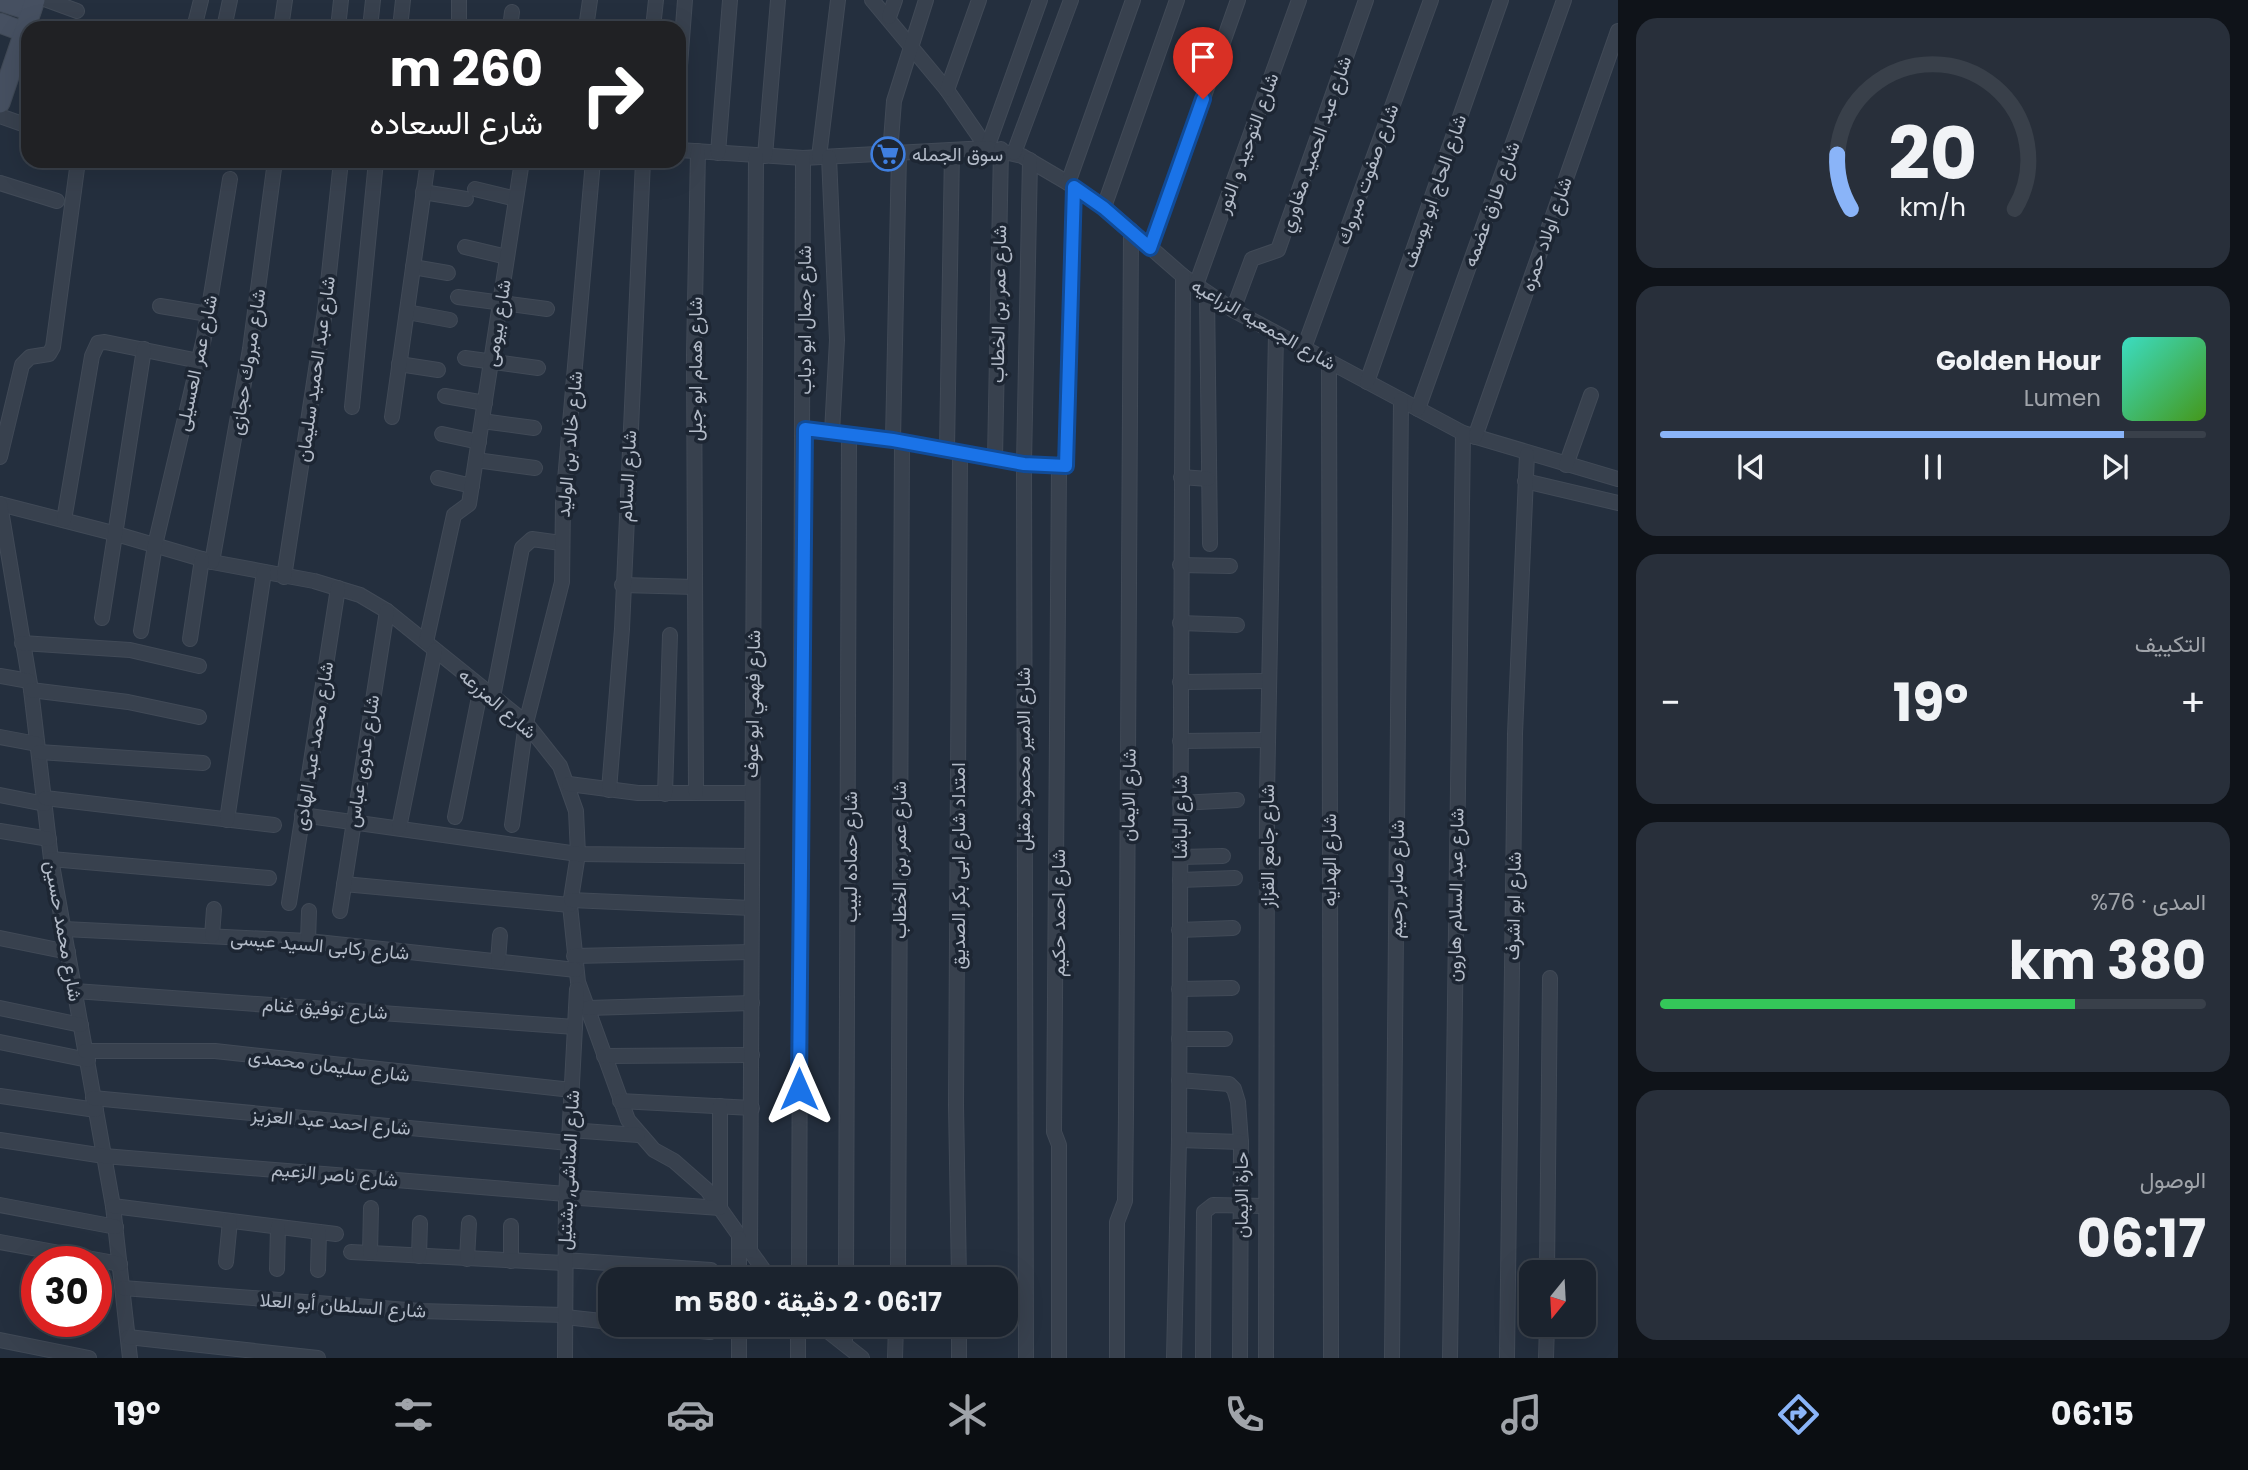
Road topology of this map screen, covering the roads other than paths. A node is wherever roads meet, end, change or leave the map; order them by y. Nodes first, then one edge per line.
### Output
1 (201, 0) edge
2 (230, 0) edge
3 (285, 0) edge
4 (341, 0) edge
5 (373, 0) edge
6 (403, 0) edge
7 (459, 0) edge
8 (590, 0) edge
9 (656, 0) edge
10 (685, 0) edge
11 (730, 0) edge
12 (778, 0) edge
13 (838, 0) edge
14 (872, 0) edge
15 (895, 0) edge
16 (926, 0) edge
17 (979, 0) edge
18 (1040, 0) edge
19 (1071, 0) edge
20 (1133, 0) edge
21 (1177, 0) edge
22 (1238, 0) edge
23 (1298, 0) edge
24 (1366, 0) edge
25 (1430, 0) edge
26 (1501, 0) edge
27 (1564, 0) edge
28 (0, 1) edge
29 (38, 4) edge
30 (77, 11) dead end
31 (512, 12) dead end
32 (889, 17) junction
33 (31, 21) edge
34 (196, 21) edge
35 (226, 21) edge
36 (282, 21) edge
37 (339, 21) edge
38 (371, 21) edge
39 (401, 21) edge
40 (459, 21) edge
41 (511, 21) edge
42 (587, 21) edge
43 (654, 21) edge
44 (683, 21) edge
45 (0, 23) edge
46 (1618, 30) edge
47 (21, 38) edge
48 (911, 44) junction
49 (21, 48) edge
50 (947, 90) junction
51 (0, 103) edge
52 (0, 116) edge
53 (21, 124) edge
54 (686, 150) edge
55 (1001, 150) junction
56 (698, 151) junction
57 (952, 151) junction
58 (718, 153) junction
59 (895, 154) junction
60 (760, 156) junction
61 (824, 157) junction
62 (803, 158) junction
63 (1030, 160) junction
64 (77, 168) edge
65 (274, 168) edge
66 (340, 168) edge
67 (375, 168) edge
68 (427, 168) edge
69 (521, 168) edge
70 (592, 168) edge
71 (643, 168) edge
72 (230, 179) dead end
73 (0, 183) edge
74 (1071, 185) junction
75 (423, 192) junction
76 (516, 199) junction
77 (57, 201) dead end
78 (1104, 208) junction
79 (1131, 230) junction
80 (465, 247) dead end
81 (1150, 248) junction
82 (507, 257) junction
83 (413, 267) junction
84 (448, 273) dead end
85 (1183, 276) junction
86 (1201, 289) junction
87 (458, 298) dead end
88 (500, 303) junction
89 (160, 306) dead end
90 (547, 309) dead end
91 (1233, 310) junction
92 (407, 312) junction
93 (208, 314) junction
94 (450, 320) dead end
95 (1276, 334) junction
96 (1304, 348) junction
97 (144, 349) junction
98 (465, 358) dead end
99 (199, 361) junction
100 (491, 362) junction
101 (1329, 362) junction
102 (399, 364) junction
103 (538, 368) dead end
104 (438, 370) dead end
105 (1367, 382) junction
106 (1591, 395) dead end
107 (445, 396) dead end
108 (1401, 400) junction
109 (485, 403) junction
110 (352, 407) dead end
111 (1418, 409) junction
112 (392, 417) dead end
113 (482, 421) junction
114 (534, 428) dead end
115 (805, 429) junction
116 (832, 432) junction
117 (442, 434) dead end
118 (849, 434) junction
119 (1469, 435) junction
120 (897, 441) junction
121 (479, 442) junction
122 (953, 451) junction
123 (1527, 454) junction
124 (0, 457) edge
125 (995, 459) junction
126 (476, 460) junction
127 (1024, 464) junction
128 (1566, 465) junction
129 (1062, 466) junction
130 (535, 468) dead end
131 (1181, 477) junction
132 (438, 478) dead end
133 (1618, 479) edge
134 (1208, 480) junction
135 (1525, 481) junction
136 (472, 486) junction
137 (1618, 503) edge
138 (0, 504) edge
139 (64, 520) junction
140 (113, 533) junction
141 (561, 543) junction
142 (1210, 544) dead end
143 (155, 545) junction
144 (4, 552) edge
145 (207, 561) junction
146 (1180, 565) junction
147 (1230, 566) dead end
148 (264, 572) junction
149 (284, 577) junction
150 (622, 585) junction
151 (695, 587) junction
152 (338, 588) junction
153 (0, 608) edge
154 (16, 611) junction
155 (387, 611) junction
156 (102, 618) dead end
157 (1180, 623) junction
158 (1237, 625) dead end
159 (141, 631) dead end
160 (670, 635) dead end
161 (191, 639) dead end
162 (22, 643) junction
163 (431, 646) junction
164 (199, 666) dead end
165 (0, 676) edge
166 (1269, 681) junction
167 (1180, 682) junction
168 (30, 686) junction
169 (481, 687) junction
170 (493, 697) junction
171 (199, 717) dead end
172 (526, 723) junction
173 (0, 737) edge
174 (1268, 740) junction
175 (1180, 741) junction
176 (38, 748) junction
177 (203, 763) dead end
178 (569, 784) junction
179 (609, 790) junction
180 (696, 793) junction
181 (751, 793) junction
182 (666, 794) junction
183 (0, 795) edge
184 (1237, 800) dead end
185 (45, 801) junction
186 (1180, 803) junction
187 (302, 815) junction
188 (455, 817) dead end
189 (227, 820) junction
190 (352, 822) junction
191 (274, 825) dead end
192 (512, 825) dead end
193 (399, 828) junction
194 (0, 831) edge
195 (49, 839) junction
196 (578, 854) junction
197 (750, 856) junction
198 (1223, 856) dead end
199 (1180, 857) junction
200 (51, 859) junction
201 (270, 878) dead end
202 (1235, 878) dead end
203 (1180, 880) junction
204 (344, 884) junction
205 (570, 902) junction
206 (289, 903) dead end
207 (751, 908) junction
208 (214, 909) dead end
209 (309, 911) dead end
210 (340, 911) dead end
211 (1233, 928) dead end
212 (64, 929) junction
213 (1179, 930) junction
214 (500, 935) dead end
215 (212, 936) junction
216 (0, 938) edge
217 (308, 941) junction
218 (68, 952) junction
219 (751, 952) junction
220 (498, 961) junction
221 (576, 969) junction
222 (1550, 978) dead end
223 (1233, 988) dead end
224 (1179, 989) junction
225 (75, 991) junction
226 (752, 1003) junction
227 (0, 1008) edge
228 (588, 1008) junction
229 (81, 1025) junction
230 (575, 1027) junction
231 (1180, 1039) junction
232 (1225, 1039) dead end
233 (0, 1042) edge
234 (752, 1055) junction
235 (87, 1056) junction
236 (604, 1056) junction
237 (1179, 1080) junction
238 (572, 1090) junction
239 (0, 1096) edge
240 (620, 1101) junction
241 (95, 1104) junction
242 (720, 1106) junction
243 (751, 1108) junction
244 (638, 1135) junction
245 (569, 1136) junction
246 (0, 1140) edge
247 (1179, 1140) junction
248 (1241, 1142) junction
249 (104, 1156) junction
250 (566, 1195) junction
251 (0, 1205) edge
252 (113, 1206) junction
253 (1241, 1206) junction
254 (1266, 1206) junction
255 (371, 1208) dead end
256 (720, 1208) junction
257 (230, 1221) junction
258 (420, 1223) dead end
259 (470, 1223) dead end
260 (511, 1226) dead end
261 (116, 1227) junction
262 (278, 1227) junction
263 (319, 1232) junction
264 (336, 1234) dead end
265 (740, 1237) junction
266 (0, 1242) edge
267 (351, 1252) dead end
268 (750, 1252) junction
269 (370, 1253) junction
270 (419, 1256) junction
271 (467, 1259) junction
272 (1547, 1260) edge
273 (511, 1261) junction
274 (226, 1262) dead end
275 (564, 1262) junction
276 (120, 1264) junction
277 (656, 1267) edge
278 (739, 1267) edge
279 (761, 1267) edge
280 (799, 1267) edge
281 (846, 1267) edge
282 (898, 1267) edge
283 (959, 1267) edge
284 (276, 1269) dead end
285 (318, 1270) dead end
286 (123, 1288) junction
287 (564, 1316) junction
288 (598, 1320) edge
289 (128, 1337) junction
290 (739, 1337) edge
291 (798, 1337) edge
292 (835, 1337) edge
293 (896, 1337) edge
294 (959, 1337) edge
295 (1547, 1337) edge
296 (0, 1340) edge
297 (854, 1353) edge
298 (89, 1358) edge
299 (130, 1358) edge
300 (318, 1358) edge
301 (565, 1358) edge
302 (739, 1358) edge
303 (798, 1358) edge
304 (895, 1358) edge
305 (959, 1358) edge
306 (1026, 1358) edge
307 (1059, 1358) edge
308 (1116, 1358) edge
309 (1174, 1358) edge
310 (1203, 1358) edge
311 (1240, 1358) edge
312 (1266, 1358) edge
313 (1331, 1358) edge
314 (1392, 1358) edge
315 (1450, 1358) edge
316 (1507, 1358) edge
317 (1546, 1358) edge

1 - 34 street
2 - 35 street
3 - 36 street
4 - 37 street
5 - 38 street
6 - 39 street
7 - 40 street
8 - 42 street
9 - 43 street
10 - 44 street
11 - 58 street
12 - 60 street, شارع فهمي ابو عوف
13 - 61 street
14 - 32 street
15 - 32 street
16 - 48 street, شارع عمر بن الخطاب
17 - 50 street
18 - 55 street
19 - 55 street
20 - 74 street, شارع احمد حكيم
21 - 78 street
22 - 81 street
23 - 86 street, شارع التوحيد و النور
24 - 91 street, شارع عبد الحميد مغاوري
25 - 96 street, شارع صفوت مبروك
26 - 105 street, شارع الحاج ابو يوسف
27 - 111 street, شارع طارق عضمه
28 - 29 street
29 - 30 street
29 - 33 street
31 - 41 street
32 - 48 street
45 - 47 street
46 - 119 street, شارع اولاد حمزه
48 - 50 street
48 - 59 street, شارع عمر بن الخطاب
49 - 51 street
50 - 55 street
52 - 53 street
54 - 56 street, شارع الجمعيه الزراعيه
55 - 57 street, شارع الجمعيه الزراعيه
55 - 63 street, شارع الجمعيه الزراعيه
55 - 125 street, شارع عمر بن الخطاب
56 - 58 street, شارع الجمعيه الزراعيه
56 - 151 street, شارع همام ابو جبل
57 - 59 street, شارع الجمعيه الزراعيه
57 - 122 street, امتداد شارع ابى بكر الصديق
58 - 60 street, شارع الجمعيه الزراعيه
59 - 61 street, شارع الجمعيه الزراعيه
59 - 120 street, شارع عمر بن الخطاب
60 - 62 street, شارع الجمعيه الزراعيه
60 - 181 street, شارع فهمي ابو عوف
61 - 62 street, شارع الجمعيه الزراعيه
61 - 116 street
62 - 115 street, شارع جمال ابو دياب
63 - 74 street, شارع الجمعيه الزراعيه
63 - 127 street, شارع الامير محمود مقبل
64 - 124 street
65 - 145 street, شارع مبروك حجازى
66 - 149 street, شارع عبد الحميد سليمان
67 - 110 street
68 - 75 street
69 - 76 street, شارع بيومى
70 - 141 street, شارع خالد بن الوليد
71 - 150 street, شارع السلام
72 - 93 street, شارع عمر العسيلى
73 - 77 street
74 - 78 street, شارع الجمعيه الزراعيه
74 - 129 street, شارع احمد حكيم
75 - 76 street
75 - 83 street
76 - 82 street, شارع بيومى
78 - 79 street, شارع الجمعيه الزراعيه
79 - 81 street, شارع الجمعيه الزراعيه
79 - 308 street, شارع الايمان
80 - 82 street
81 - 85 street, شارع الجمعيه الزراعيه
82 - 88 street, شارع بيومى
83 - 84 street
83 - 92 street
85 - 86 street, شارع الجمعيه الزراعيه
85 - 131 street, شارع الباشا
86 - 91 street, شارع الجمعيه الزراعيه
86 - 134 street, شارع التوحيد و النور
87 - 88 street
88 - 90 street
88 - 100 street, شارع بيومى
89 - 93 street
91 - 95 street, شارع الجمعيه الزراعيه
92 - 94 street
92 - 102 street
93 - 99 street, شارع عمر العسيلى
95 - 96 street, شارع الجمعيه الزراعيه
95 - 166 street, شارع جامع القزاز
96 - 101 street, شارع الجمعيه الزراعيه
97 - 99 street
97 - 139 street
97 - 140 street
98 - 100 street
99 - 143 street, شارع عمر العسيلى
100 - 103 street
100 - 109 street, شارع بيومى
101 - 105 street, شارع الجمعيه الزراعيه
101 - 313 street, شارع الهدايه
102 - 104 street
102 - 112 street
105 - 108 street, شارع الجمعيه الزراعيه
106 - 128 street
107 - 109 street
108 - 111 street, شارع الجمعيه الزراعيه
108 - 314 street, شارع صابر رحيم
109 - 113 street, شارع بيومى
111 - 119 street, شارع الجمعيه الزراعيه
113 - 114 street
113 - 121 street, شارع بيومى
115 - 116 street
115 - 280 street, شارع جمال ابو دياب
116 - 118 street
117 - 121 street
118 - 120 street
118 - 281 street, شارع حماده لبيب
119 - 123 street, شارع الجمعيه الزراعيه
119 - 315 street, شارع عبد السلام هارون
120 - 122 street
120 - 282 street, شارع عمر بن الخطاب
121 - 126 street, شارع بيومى
122 - 125 street
122 - 283 street, امتداد شارع ابى بكر الصديق
123 - 128 street, شارع الجمعيه الزراعيه
123 - 135 street, شارع ابو اشرف
125 - 127 street
126 - 130 street
126 - 136 street, شارع بيومى
127 - 129 street
127 - 306 street, شارع الامير محمود مقبل
128 - 133 street, شارع الجمعيه الزراعيه
129 - 307 street, شارع احمد حكيم
131 - 134 street
131 - 146 street, شارع الباشا
132 - 136 street
134 - 142 street, شارع التوحيد و النور
135 - 137 street
135 - 316 street, شارع ابو اشرف
136 - 163 street
138 - 139 street, شارع المزرعه
138 - 144 street, شارع محمد حسين
139 - 140 street, شارع المزرعه
140 - 143 street, شارع المزرعه
140 - 156 street
141 - 170 street
141 - 172 street, شارع خالد بن الوليد
143 - 145 street, شارع المزرعه
143 - 159 street, شارع عمر العسيلى
144 - 154 street, شارع محمد حسين
145 - 148 street, شارع المزرعه
145 - 161 street, شارع مبروك حجازى
146 - 147 street
146 - 157 street, شارع الباشا
148 - 149 street, شارع المزرعه
148 - 189 street
149 - 152 street, شارع المزرعه
150 - 151 street
150 - 179 street, شارع السلام
151 - 180 street, شارع همام ابو جبل
152 - 155 street, شارع المزرعه
152 - 187 street, شارع محمد عبد الهادى
153 - 154 street
154 - 162 street, شارع محمد حسين
155 - 163 street, شارع المزرعه
155 - 190 street, شارع عدوى عباس
157 - 158 street
157 - 167 street, شارع الباشا
160 - 182 street
162 - 164 street
162 - 168 street, شارع محمد حسين
163 - 169 street, شارع المزرعه
163 - 193 street
165 - 168 street
166 - 167 street
166 - 174 street, شارع جامع القزاز
167 - 175 street, شارع الباشا
168 - 171 street
168 - 176 street, شارع محمد حسين
169 - 170 street, شارع المزرعه
169 - 188 street
170 - 172 street, شارع المزرعه
172 - 178 street, شارع المزرعه
172 - 192 street, شارع خالد بن الوليد
173 - 176 street
174 - 175 street
174 - 254 street, شارع جامع القزاز
175 - 186 street, شارع الباشا
176 - 177 street
176 - 185 street, شارع محمد حسين
178 - 179 street
178 - 196 street, شارع المزرعه
179 - 182 street
180 - 181 street
180 - 182 street
181 - 197 street, شارع فهمي ابو عوف
183 - 185 street
184 - 186 street
185 - 189 street
185 - 195 street, شارع محمد حسين
186 - 199 street, شارع الباشا
187 - 190 street
187 - 206 street, شارع محمد عبد الهادى
189 - 191 street
190 - 193 street
190 - 204 street, شارع عدوى عباس
193 - 196 street
194 - 195 street
195 - 200 street, شارع محمد حسين
196 - 197 street
196 - 205 street, شارع المزرعه
197 - 207 street, شارع فهمي ابو عوف
198 - 199 street
199 - 203 street, شارع الباشا
200 - 201 street
200 - 212 street, شارع محمد حسين
202 - 203 street
203 - 213 street, شارع الباشا
204 - 205 street
204 - 210 street, شارع عدوى عباس
205 - 207 street
205 - 221 street, شارع المزرعه
207 - 219 street, شارع فهمي ابو عوف
208 - 215 street
209 - 217 street
211 - 213 street
212 - 215 street, شارع ركابى السيد عيسى
212 - 218 street, شارع محمد حسين
213 - 224 street, شارع الباشا
214 - 220 street
215 - 217 street, شارع ركابى السيد عيسى
216 - 218 street
217 - 220 street, شارع ركابى السيد عيسى
218 - 225 street, شارع محمد حسين
219 - 221 street, شارع ركابى السيد عيسى
219 - 226 street, شارع فهمي ابو عوف
220 - 221 street, شارع ركابى السيد عيسى
221 - 228 street, شارع المزرعه
221 - 230 street, شارع المناشى, بشتيل
222 - 272 street
223 - 224 street
224 - 231 street, شارع الباشا
225 - 229 street, شارع محمد حسين
225 - 230 street, شارع توفيق غنام
226 - 228 street
226 - 234 street, شارع فهمي ابو عوف
227 - 229 street
228 - 236 street, شارع المزرعه
229 - 235 street, شارع محمد حسين
230 - 238 street, شارع المناشى, بشتيل
231 - 232 street
231 - 237 street, شارع الباشا
233 - 235 street, شارع سليمان محمدى
234 - 236 street
234 - 243 street, شارع فهمي ابو عوف
235 - 238 street, شارع سليمان محمدى
235 - 241 street, شارع محمد حسين
236 - 240 street, شارع المزرعه
237 - 247 street, شارع الباشا
237 - 248 street, حارة الايمان
238 - 245 street, شارع المناشى, بشتيل
239 - 241 street, شارع احمد عبد العزيز
240 - 242 street
240 - 244 street, شارع المزرعه
241 - 245 street, شارع احمد عبد العزيز
241 - 249 street, شارع محمد حسين
242 - 243 street
242 - 256 street
243 - 268 street, شارع فهمي ابو عوف
244 - 245 street, شارع احمد عبد العزيز
244 - 256 street, شارع المزرعه
245 - 250 street, شارع المناشى, بشتيل
246 - 249 street, شارع ناصر الزعيم
247 - 248 street
247 - 309 street, شارع الباشا
248 - 253 street, حارة الايمان
249 - 250 street, شارع ناصر الزعيم
249 - 252 street, شارع محمد حسين
250 - 256 street, شارع ناصر الزعيم
250 - 275 street, شارع المناشى, بشتيل
251 - 261 street
252 - 257 street
252 - 261 street, شارع محمد حسين
253 - 254 street
253 - 310 street
253 - 311 street, حارة الايمان
254 - 312 street, شارع جامع القزاز
255 - 269 street
256 - 265 street, شارع المزرعه
257 - 262 street
257 - 274 street
258 - 270 street
259 - 271 street
260 - 273 street
261 - 276 street, شارع محمد حسين
262 - 263 street
262 - 284 street
263 - 264 street
263 - 285 street
265 - 268 street, شارع المزرعه
265 - 278 street
266 - 276 street
267 - 269 street
268 - 279 street, شارع المزرعه
269 - 270 street
270 - 271 street
271 - 273 street
273 - 275 street
275 - 277 street
275 - 287 street, شارع المناشى, بشتيل
276 - 286 street, شارع محمد حسين
286 - 287 street, شارع السلطان أبو العلا
286 - 289 street, شارع محمد حسين
287 - 288 street, شارع السلطان أبو العلا
287 - 301 street, شارع المناشى, بشتيل
289 - 299 street, شارع محمد حسين
289 - 300 street
290 - 302 street
291 - 303 street
292 - 297 street
293 - 304 street
294 - 305 street
295 - 317 street
296 - 298 street

